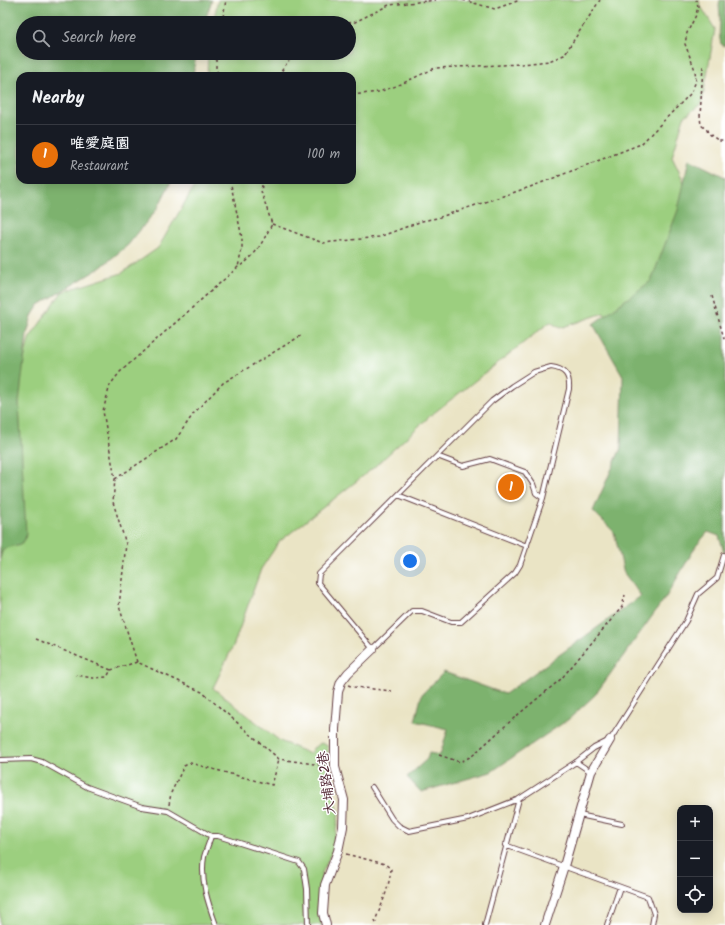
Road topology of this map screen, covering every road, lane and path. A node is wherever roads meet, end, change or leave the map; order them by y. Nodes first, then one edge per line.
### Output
1 (226, 0) edge
2 (436, 0) edge
3 (463, 0) edge
4 (520, 0) edge
5 (600, 0) edge
6 (696, 0) edge
7 (223, 16) edge
8 (356, 22) edge
9 (216, 60) edge
10 (289, 60) edge
11 (703, 66) dead end
12 (217, 72) edge
13 (281, 72) edge
14 (356, 95) edge
15 (725, 141) edge
16 (231, 184) edge
17 (262, 184) edge
18 (272, 224) junction
19 (238, 267) junction
20 (712, 296) dead end
21 (302, 335) dead end
22 (725, 342) edge
23 (437, 456) junction
24 (115, 479) junction
25 (398, 496) junction
26 (543, 498) junction
27 (527, 546) junction
28 (724, 555) edge
29 (625, 595) dead end
30 (36, 639) dead end
31 (374, 648) junction
32 (137, 662) junction
33 (111, 670) junction
34 (76, 675) dead end
35 (341, 682) junction
36 (392, 691) dead end
37 (610, 740) junction
38 (439, 755) dead end
39 (279, 759) junction
40 (0, 760) edge
41 (576, 762) junction
42 (335, 767) junction
43 (591, 772) junction
44 (372, 787) dead end
45 (519, 799) junction
46 (168, 811) junction
47 (579, 815) junction
48 (622, 824) dead end
49 (210, 836) junction
50 (506, 845) junction
51 (338, 852) junction
52 (564, 866) junction
53 (620, 887) junction
54 (216, 925) edge
55 (308, 925) edge
56 (326, 925) edge
57 (377, 925) edge
58 (485, 925) edge
59 (545, 925) edge
60 (607, 925) edge
61 (652, 925) edge

1 - 7 path
2 - 8 path
3 - 4 path
5 - 14 path
6 - 18 path
9 - 12 path
10 - 13 path
11 - 15 path
16 - 19 path
17 - 18 path
18 - 19 path
19 - 24 path
20 - 22 path
21 - 24 path
23 - 25 lane
23 - 26 lane
23 - 26 lane
24 - 32 path
25 - 27 lane
25 - 31 lane
26 - 27 lane
27 - 31 lane
28 - 37 lane
29 - 38 path
30 - 33 path
31 - 35 street, 大埔路2巷
32 - 33 path
32 - 39 path
33 - 34 path
35 - 36 path
35 - 42 street, 大埔路2巷
37 - 41 lane
37 - 43 street
39 - 42 path
39 - 46 path
40 - 46 lane
41 - 43 lane
41 - 45 lane
42 - 51 street, 大埔路2巷
43 - 47 street
44 - 45 lane
45 - 50 lane
46 - 49 lane
47 - 48 lane
47 - 52 street
49 - 54 lane
49 - 55 lane
50 - 52 lane
50 - 58 lane
51 - 56 street, 大埔路2巷
51 - 57 path
52 - 53 lane
52 - 59 street
53 - 60 lane
53 - 61 lane

